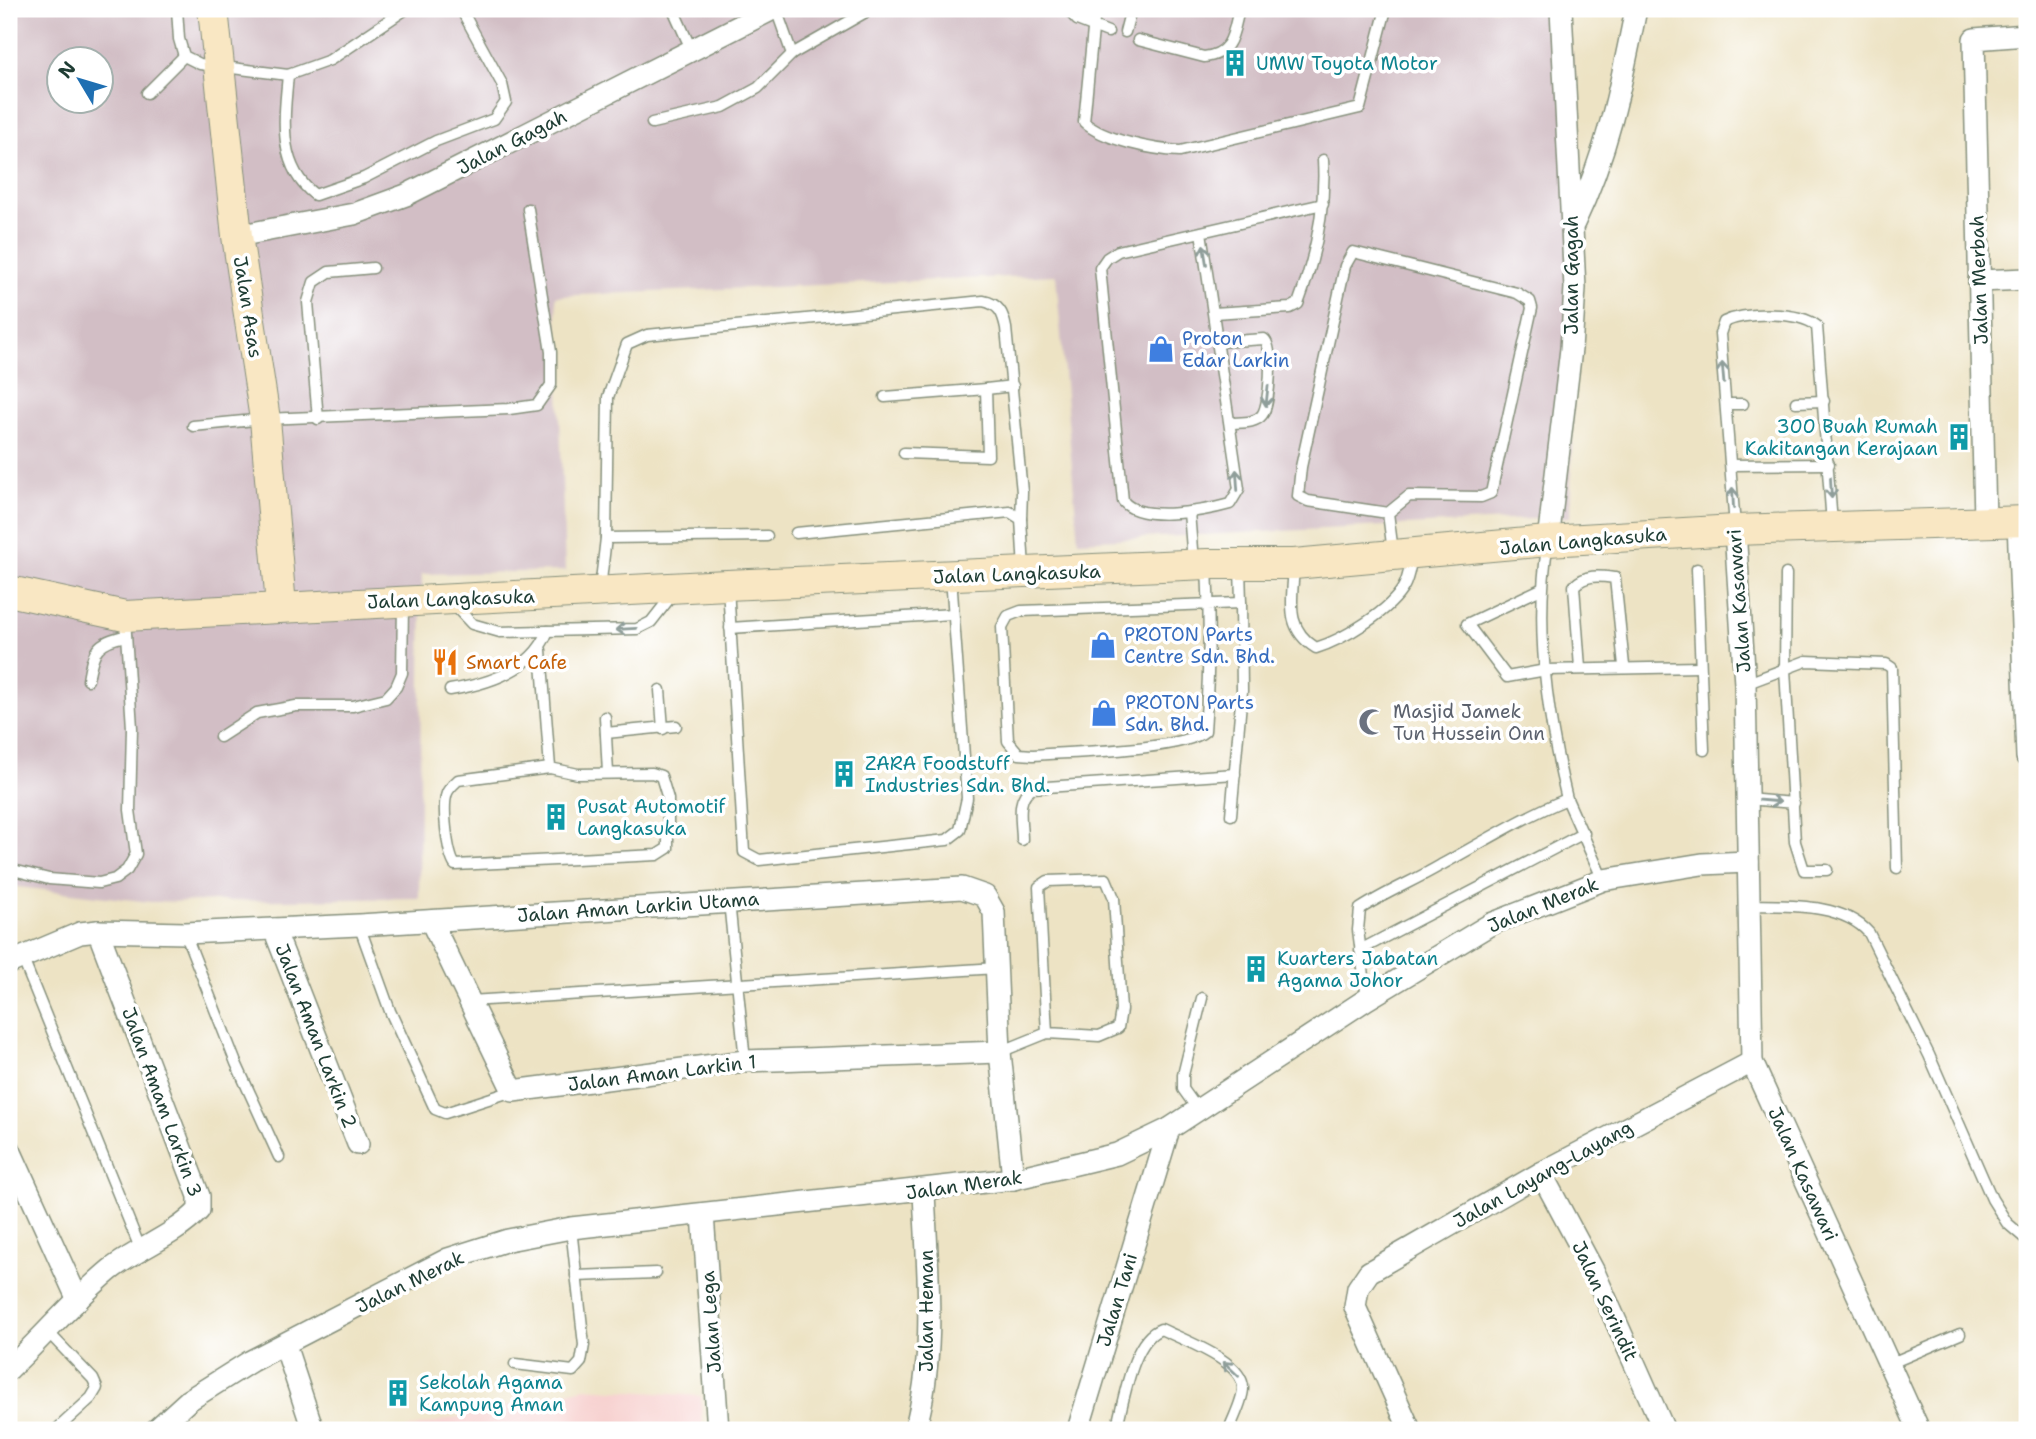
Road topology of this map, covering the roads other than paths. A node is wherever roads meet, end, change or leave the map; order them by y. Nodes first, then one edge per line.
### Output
1 (177, 9) edge
2 (214, 9) edge
3 (406, 9) edge
4 (461, 9) edge
5 (673, 9) edge
6 (775, 9) edge
7 (871, 9) edge
8 (1067, 9) edge
9 (1095, 9) edge
10 (1131, 9) edge
11 (1239, 9) edge
12 (1386, 9) edge
13 (1561, 9) edge
14 (1636, 9) edge
15 (1092, 26) junction
16 (1108, 32) dead end
17 (1125, 32) dead end
18 (2027, 35) edge
19 (1138, 40) dead end
20 (693, 52) junction
21 (792, 54) junction
22 (184, 56) junction
23 (218, 66) junction
24 (288, 75) junction
25 (147, 93) dead end
26 (652, 123) dead end
27 (1323, 160) dead end
28 (1323, 204) junction
29 (528, 209) dead end
30 (1573, 225) junction
31 (1201, 232) junction
32 (236, 236) junction
33 (373, 268) dead end
34 (2027, 279) edge
35 (1979, 281) junction
36 (1214, 313) junction
37 (1219, 342) junction
38 (1013, 386) junction
39 (986, 389) junction
40 (885, 397) dead end
41 (1824, 401) junction
42 (1796, 402) dead end
43 (1726, 404) junction
44 (1743, 404) dead end
45 (265, 419) junction
46 (318, 419) junction
47 (1230, 423) junction
48 (193, 426) dead end
49 (904, 453) dead end
50 (1829, 464) junction
51 (1731, 465) junction
52 (1189, 512) junction
53 (1388, 513) junction
54 (1021, 519) junction
55 (1985, 521) junction
56 (2023, 521) edge
57 (1832, 527) junction
58 (1735, 530) junction
59 (796, 533) dead end
60 (767, 536) dead end
61 (606, 538) junction
62 (1548, 541) junction
63 (1403, 553) junction
64 (1240, 564) junction
65 (1294, 564) junction
66 (1200, 565) junction
67 (1698, 569) dead end
68 (1024, 573) junction
69 (1786, 574) dead end
70 (951, 577) junction
71 (727, 584) junction
72 (676, 589) junction
73 (1541, 589) junction
74 (9, 590) edge
75 (600, 592) junction
76 (449, 599) junction
77 (403, 601) junction
78 (1209, 603) junction
79 (1241, 603) junction
80 (281, 606) junction
81 (953, 614) junction
82 (125, 626) junction
83 (730, 628) junction
84 (548, 631) junction
85 (541, 650) junction
86 (1624, 666) junction
87 (1700, 667) junction
88 (1580, 668) junction
89 (1785, 669) junction
90 (1546, 670) junction
91 (88, 680) dead end
92 (1745, 684) junction
93 (450, 690) dead end
94 (660, 690) dead end
95 (605, 717) dead end
96 (676, 726) dead end
97 (663, 729) junction
98 (606, 733) junction
99 (220, 737) dead end
100 (1704, 750) dead end
101 (2027, 757) edge
102 (550, 768) junction
103 (608, 773) junction
104 (1235, 774) junction
105 (1567, 799) junction
106 (1747, 799) junction
107 (1794, 803) junction
108 (1231, 815) dead end
109 (1584, 833) junction
110 (1022, 840) dead end
111 (1748, 862) junction
112 (1897, 868) dead end
113 (9, 869) edge
114 (1826, 870) dead end
115 (1603, 880) junction
116 (729, 901) junction
117 (1749, 905) junction
118 (430, 921) junction
119 (359, 925) junction
120 (274, 929) junction
121 (98, 931) junction
122 (185, 933) junction
123 (1360, 950) junction
124 (16, 960) edge
125 (997, 968) junction
126 (737, 986) junction
127 (1202, 998) dead end
128 (1367, 999) junction
129 (470, 1001) junction
130 (1047, 1033) junction
131 (1000, 1052) junction
132 (745, 1061) junction
133 (1752, 1062) junction
134 (513, 1091) junction
135 (1198, 1110) junction
136 (1169, 1129) junction
137 (358, 1144) dead end
138 (1135, 1146) junction
139 (10, 1152) edge
140 (279, 1157) dead end
141 (1157, 1170) junction
142 (1541, 1173) junction
143 (1013, 1179) junction
144 (924, 1191) junction
145 (704, 1214) junction
146 (571, 1228) junction
147 (2027, 1241) edge
148 (140, 1248) junction
149 (656, 1273) dead end
150 (576, 1276) junction
151 (78, 1300) junction
152 (48, 1332) junction
153 (1960, 1334) dead end
154 (285, 1345) junction
155 (515, 1364) dead end
156 (1889, 1364) junction
157 (9, 1369) edge
158 (56, 1430) edge
159 (156, 1430) edge
160 (313, 1430) edge
161 (718, 1430) edge
162 (915, 1430) edge
163 (1077, 1430) edge
164 (1116, 1430) edge
165 (1229, 1430) edge
166 (1410, 1430) edge
167 (1664, 1430) edge
168 (1919, 1430) edge

1 - 22 lane
2 - 23 main road, Jalan Asas
3 - 24 lane
4 - 24 lane
5 - 20 lane
6 - 20 street, Jalan Gagah
6 - 21 lane
7 - 21 lane
8 - 15 lane
9 - 15 lane
10 - 17 lane
11 - 19 lane
12 - 15 lane
13 - 30 street, Jalan Gagah
14 - 30 street
15 - 16 lane
18 - 35 street, Jalan Merbah
20 - 32 street, Jalan Gagah
21 - 26 lane
22 - 23 lane
22 - 25 lane
23 - 24 lane
23 - 32 main road, Jalan Asas
27 - 28 lane
28 - 31 lane
28 - 36 lane
29 - 46 lane
30 - 62 street, Jalan Gagah
36 -> 31 lane
31 - 52 lane
32 - 45 main road, Jalan Asas
33 - 46 lane
34 - 35 street
35 - 55 street, Jalan Merbah
36 - 37 lane
37 - 47 lane
37 -> 47 lane
38 - 39 lane
38 - 54 lane
38 - 61 lane
39 - 40 lane
39 - 49 lane
41 - 42 lane
43 -> 41 lane, Jalan Kasawari
41 - 50 lane, Jalan Kasawari
43 - 44 lane
43 - 51 lane, Jalan Kasawari
45 - 46 lane
45 - 48 lane
45 - 80 main road, Jalan Asas
52 -> 47 lane
50 - 51 lane
50 -> 57 lane, Jalan Kasawari
58 -> 51 lane, Jalan Kasawari
52 - 66 lane
53 - 53 lane
53 - 63 lane
54 - 59 lane
54 - 68 lane
55 - 56 main road, Jalan Langkasuka
55 - 57 main road, Jalan Langkasuka
56 - 101 street
57 - 58 main road, Jalan Langkasuka
58 - 62 main road, Jalan Langkasuka
58 - 92 street, Jalan Kasawari
60 - 61 lane
61 - 75 lane
62 - 63 main road, Jalan Langkasuka
62 - 73 lane
63 - 65 main road, Jalan Langkasuka
63 - 65 lane
64 - 65 main road, Jalan Langkasuka
64 - 66 main road, Jalan Langkasuka
64 - 79 lane
66 - 68 main road, Jalan Langkasuka
66 - 78 lane
67 - 87 lane
68 - 70 main road, Jalan Langkasuka
69 - 89 lane
70 - 71 main road, Jalan Langkasuka
70 - 81 lane
71 - 72 main road, Jalan Langkasuka
71 - 83 lane
72 - 75 main road, Jalan Langkasuka
72 -> 84 lane
73 - 90 lane
73 - 90 lane
74 - 82 main road, Jalan Langkasuka
75 - 76 main road, Jalan Langkasuka
76 - 77 main road, Jalan Langkasuka
76 - 84 lane
77 - 80 main road, Jalan Langkasuka
77 - 99 lane
78 - 78 lane
78 - 79 lane
79 - 104 lane
80 - 82 main road, Jalan Langkasuka
81 - 83 lane
81 - 83 lane
82 - 91 lane
82 - 113 lane
84 - 85 lane
85 - 93 lane
85 - 102 lane
86 - 87 lane
86 - 88 lane
86 - 88 lane
87 - 100 lane
88 - 90 lane
89 - 92 lane
89 - 107 lane
89 - 112 lane
90 - 105 lane
92 - 106 street, Jalan Kasawari
94 - 97 lane
95 - 98 lane
96 - 97 lane
97 - 98 lane
98 - 103 lane
102 - 103 lane
102 - 103 lane
104 - 108 lane
104 - 110 lane
105 - 109 lane
105 - 123 lane
106 -> 107 lane
106 - 111 street, Jalan Kasawari
107 - 114 lane
109 - 115 lane
109 - 123 lane
111 - 115 street, Jalan Merak
111 - 117 street, Jalan Kasawari
115 - 128 street, Jalan Merak
116 - 118 street, Jalan Aman Larkin Utama
116 - 125 street, Jalan Aman Larkin Utama
116 - 126 lane
117 - 133 street, Jalan Kasawari
117 - 147 lane
118 - 119 street, Jalan Aman Larkin Utama
118 - 129 street
119 - 120 street, Jalan Aman Larkin Utama
119 - 134 lane
120 - 122 street, Jalan Aman Larkin Utama
120 - 137 street, Jalan Aman Larkin 2
121 - 122 street, Jalan Aman Larkin Utama
121 - 124 street, Jalan Aman Larkin Utama
121 - 148 street, Jalan Amam Larkin 3
122 - 140 lane
123 - 128 lane
124 - 148 lane
125 - 126 lane
125 - 131 street, Jalan Aman Larkin Utama
126 - 129 lane
126 - 132 lane
127 - 135 lane
128 - 135 street, Jalan Merak
129 - 134 street
130 - 130 lane
130 - 131 lane
131 - 132 street, Jalan Aman Larkin 1
131 - 143 street, Jalan Aman Larkin Utama
132 - 134 street, Jalan Aman Larkin 1
133 - 142 street, Jalan Layang-Layang
133 - 156 street, Jalan Kasawari
135 - 136 street, Jalan Merak
136 - 138 street, Jalan Merak
136 - 141 street, Jalan Tani
138 - 141 street
138 - 143 street, Jalan Merak
139 - 151 street
141 - 163 street, Jalan Tani
142 - 166 street, Jalan Layang-Layang
142 - 167 street, Jalan Serindit
143 - 144 street, Jalan Merak
144 - 145 street, Jalan Merak
144 - 162 street, Jalan Heman
145 - 146 street, Jalan Merak
145 - 161 street, Jalan Lega
146 - 150 lane
146 - 154 street, Jalan Merak
148 - 151 street, Jalan Amam Larkin 3
149 - 150 lane
150 - 155 lane
151 - 152 street, Jalan Amam Larkin 3
152 - 157 street, Jalan Amam Larkin 3
152 - 158 lane
153 - 156 lane
154 - 159 street, Jalan Merak
154 - 160 street
156 - 168 street, Jalan Kasawari
165 -> 164 lane

